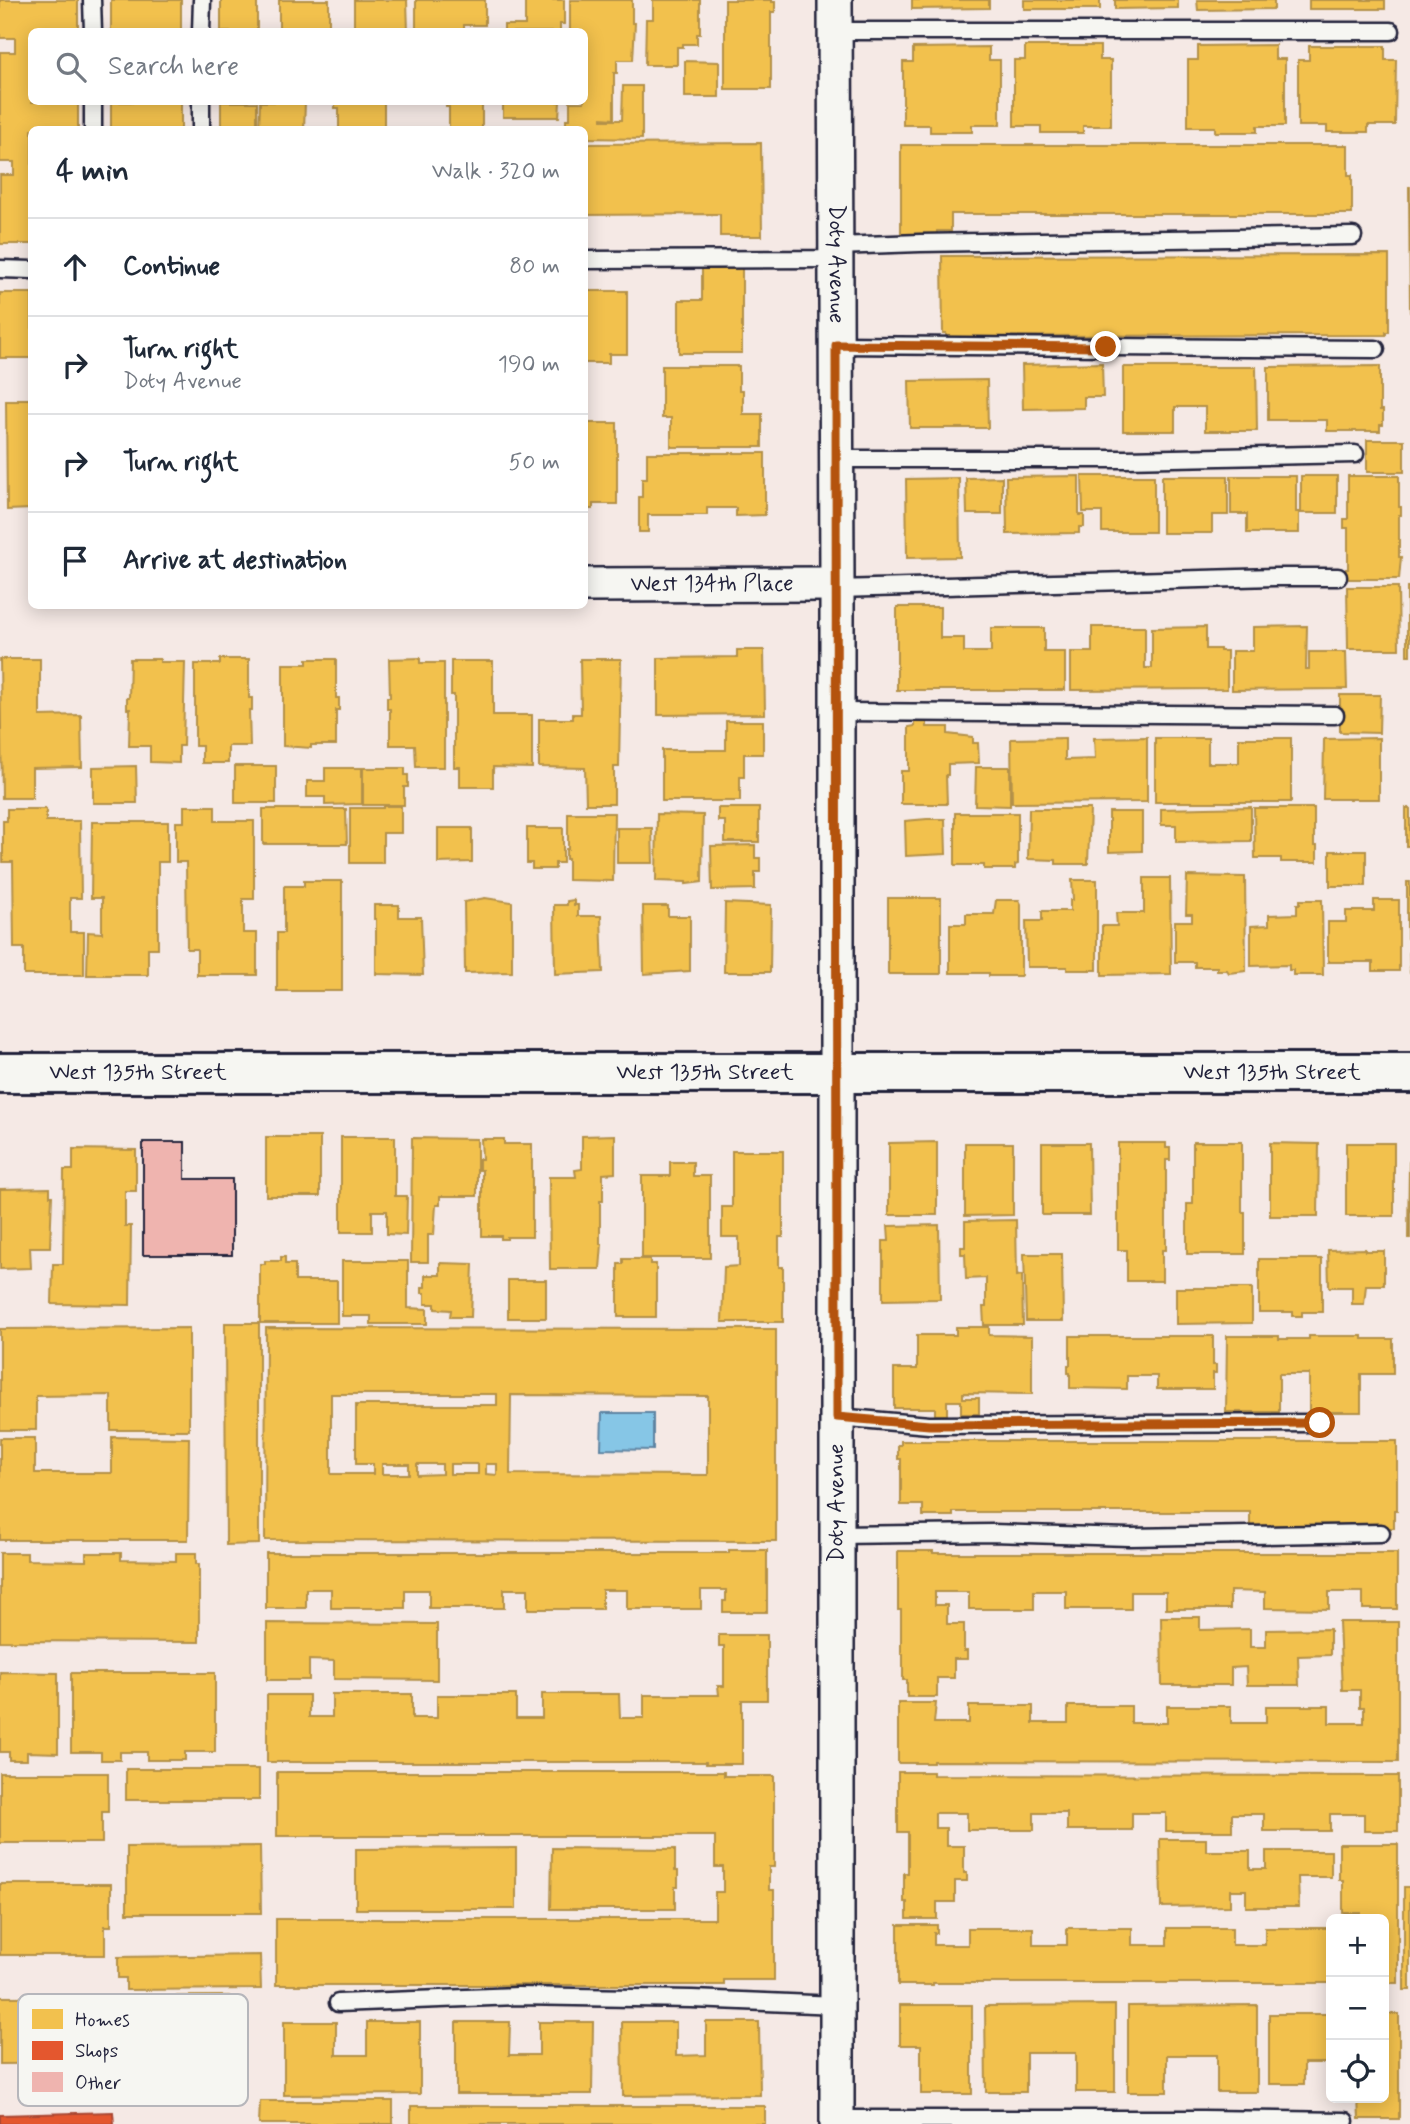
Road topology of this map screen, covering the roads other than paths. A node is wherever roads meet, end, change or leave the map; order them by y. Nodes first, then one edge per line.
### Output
1 (92, 0) edge
2 (202, 0) edge
3 (835, 15) edge
4 (93, 28) edge
5 (201, 28) edge
6 (1391, 31) dead end
7 (93, 105) edge
8 (201, 105) edge
9 (93, 126) edge
10 (201, 126) edge
11 (1353, 236) dead end
12 (836, 252) junction
13 (588, 260) edge
14 (0, 269) edge
15 (28, 270) edge
16 (836, 345) junction
17 (1376, 349) dead end
18 (1355, 454) dead end
19 (837, 459) junction
20 (1338, 577) dead end
21 (588, 585) edge
22 (837, 586) junction
23 (837, 712) junction
24 (1335, 715) dead end
25 (837, 1072) junction
26 (0, 1073) edge
27 (1410, 1073) edge
28 (837, 1417) junction
29 (1320, 1423) dead end
30 (1381, 1533) dead end
31 (837, 1535) junction
32 (338, 2003) dead end
33 (837, 2005) junction
34 (837, 2121) edge
35 (1345, 2121) dead end

1 - 4 lane
2 - 5 lane
3 - 6 lane
3 - 12 street, Doty Avenue
7 - 9 lane
8 - 10 lane
11 - 12 lane
12 - 13 lane
12 - 16 street, Doty Avenue
14 - 15 lane
16 - 17 lane
16 - 19 street, Doty Avenue
18 - 19 lane
19 - 22 street, Doty Avenue
20 - 22 lane
21 - 22 street, West 134th Place
22 - 23 street, Doty Avenue
23 - 24 lane
23 - 25 street, Doty Avenue
25 - 26 street, West 135th Street
25 - 27 street, West 135th Street
25 - 28 street, Doty Avenue
28 - 29 lane
28 - 31 street, Doty Avenue
30 - 31 lane
31 - 33 street, Doty Avenue
32 - 33 lane
33 - 34 street, Doty Avenue
34 - 35 lane

